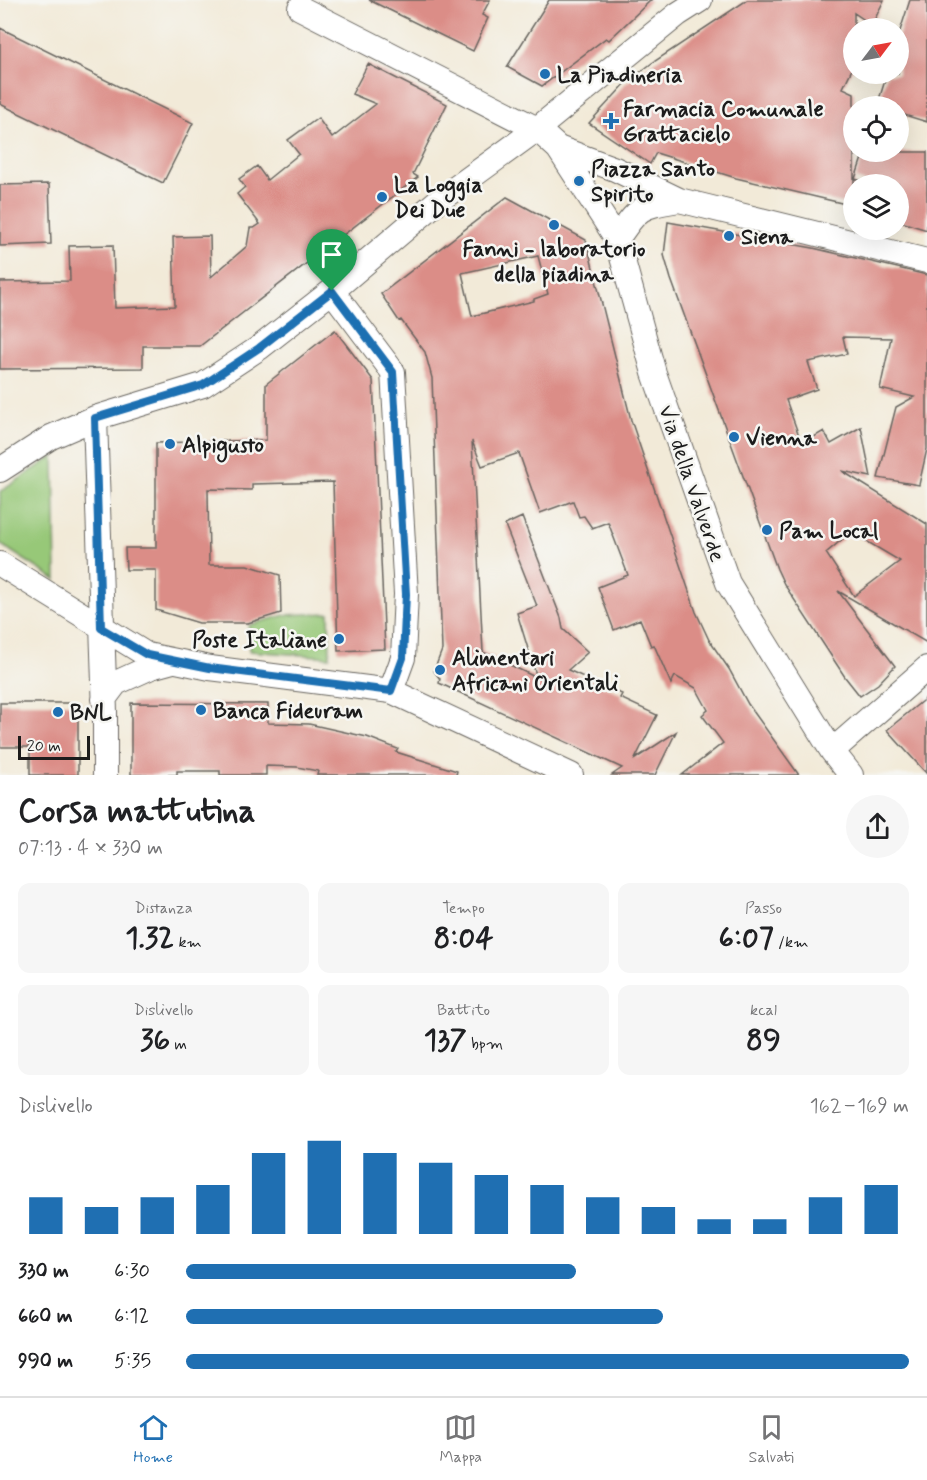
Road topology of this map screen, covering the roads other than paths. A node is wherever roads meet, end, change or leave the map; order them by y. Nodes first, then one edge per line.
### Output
1 (700, 0) edge
2 (300, 8) dead end
3 (537, 129) junction
4 (558, 148) junction
5 (679, 200) junction
6 (617, 239) junction
7 (927, 261) edge
8 (332, 291) junction
9 (95, 418) junction
10 (0, 470) edge
11 (0, 564) edge
12 (101, 628) junction
13 (175, 661) junction
14 (927, 668) edge
15 (391, 691) junction
16 (104, 699) junction
17 (832, 751) junction
18 (105, 775) edge
19 (571, 775) edge
20 (851, 775) edge

1 - 3 street
2 - 3 street
3 - 4 street
3 - 8 street
4 - 5 street
4 - 6 street
5 - 6 street
5 - 7 street
6 - 17 street, Via della Valverde
8 - 9 street
8 - 15 street
9 - 10 street
9 - 12 street
11 - 12 street
12 - 13 street
12 - 16 street
13 - 15 street
13 - 16 street
14 - 17 street
15 - 19 street
16 - 18 street
17 - 20 street, Via della Valverde

